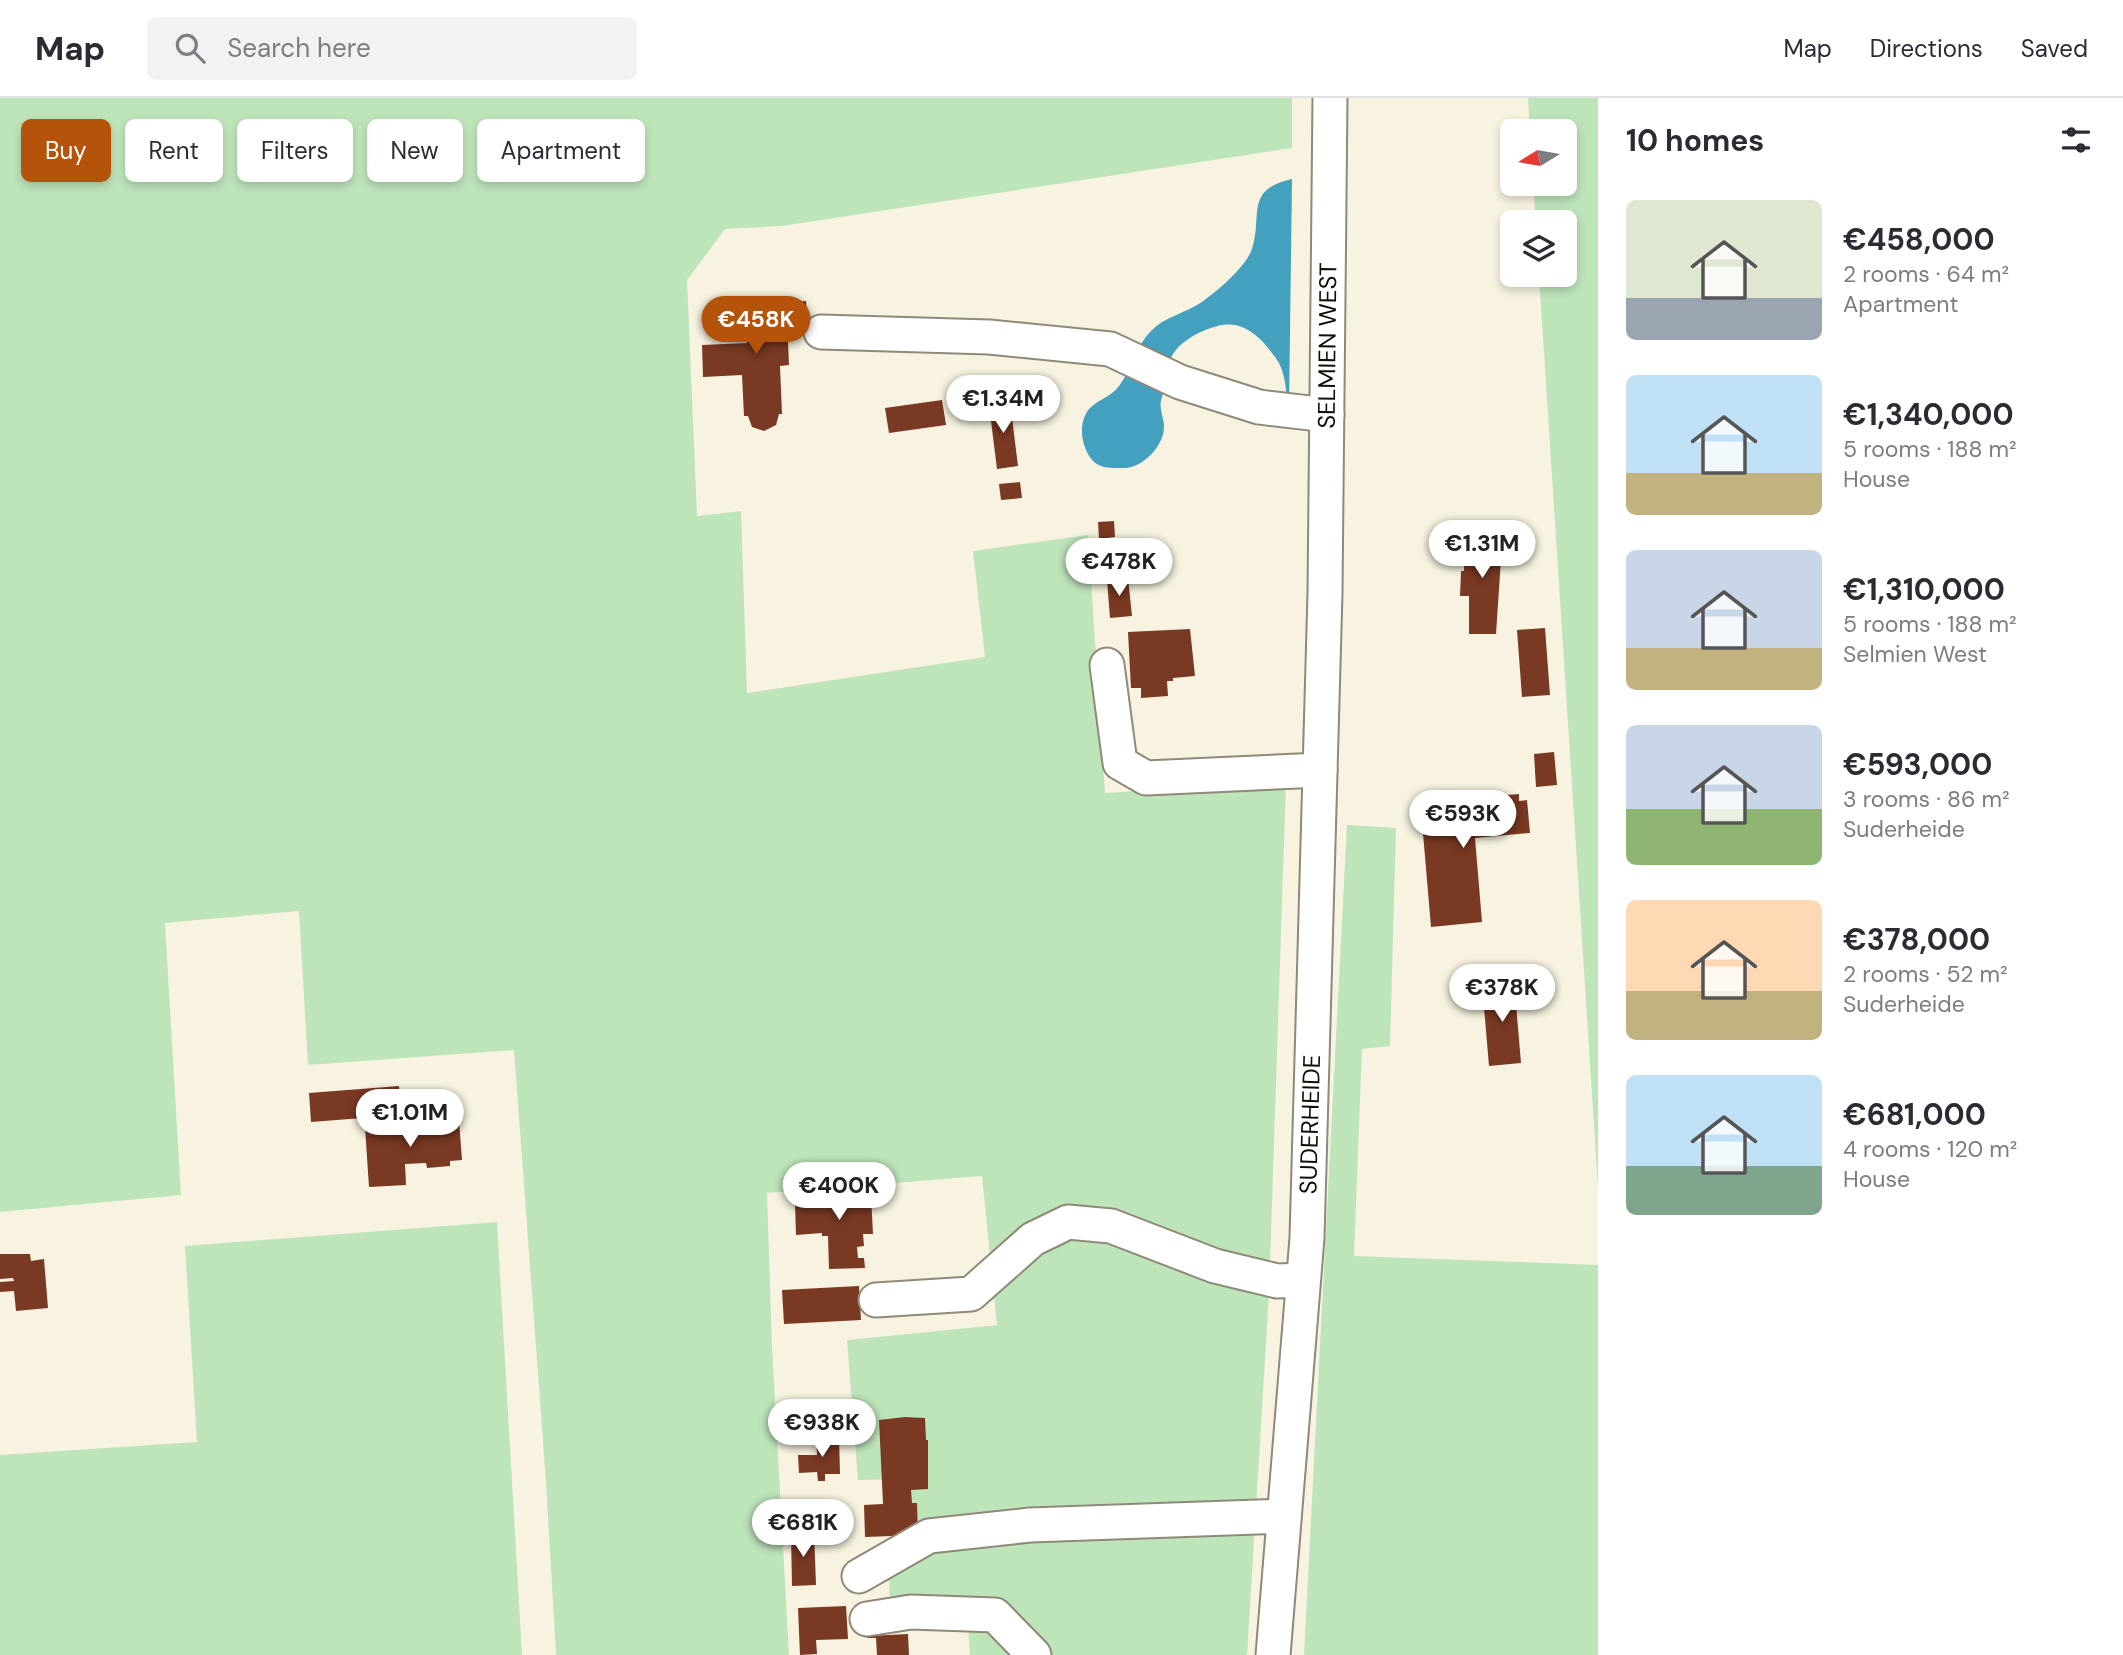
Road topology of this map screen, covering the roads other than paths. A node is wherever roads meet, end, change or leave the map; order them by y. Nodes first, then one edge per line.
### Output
1 (1329, 98) edge
2 (821, 332) dead end
3 (1327, 415) junction
4 (1325, 593) joint
5 (1107, 665) dead end
6 (1320, 770) junction
7 (1303, 1280) junction
8 (876, 1300) dead end
9 (1284, 1516) junction
10 (859, 1576) dead end
11 (867, 1619) dead end
12 (1034, 1655) edge
13 (1273, 1655) edge

1 - 3 street, SELMIEN WEST
2 - 3 street
3 - 4 street, SELMIEN WEST
4 - 6 street, SUDERHEIDE
5 - 6 street
6 - 7 street, SUDERHEIDE
7 - 8 street
7 - 9 street, SUDERHEIDE
9 - 10 street
9 - 13 street, SUDERHEIDE
11 - 12 street

